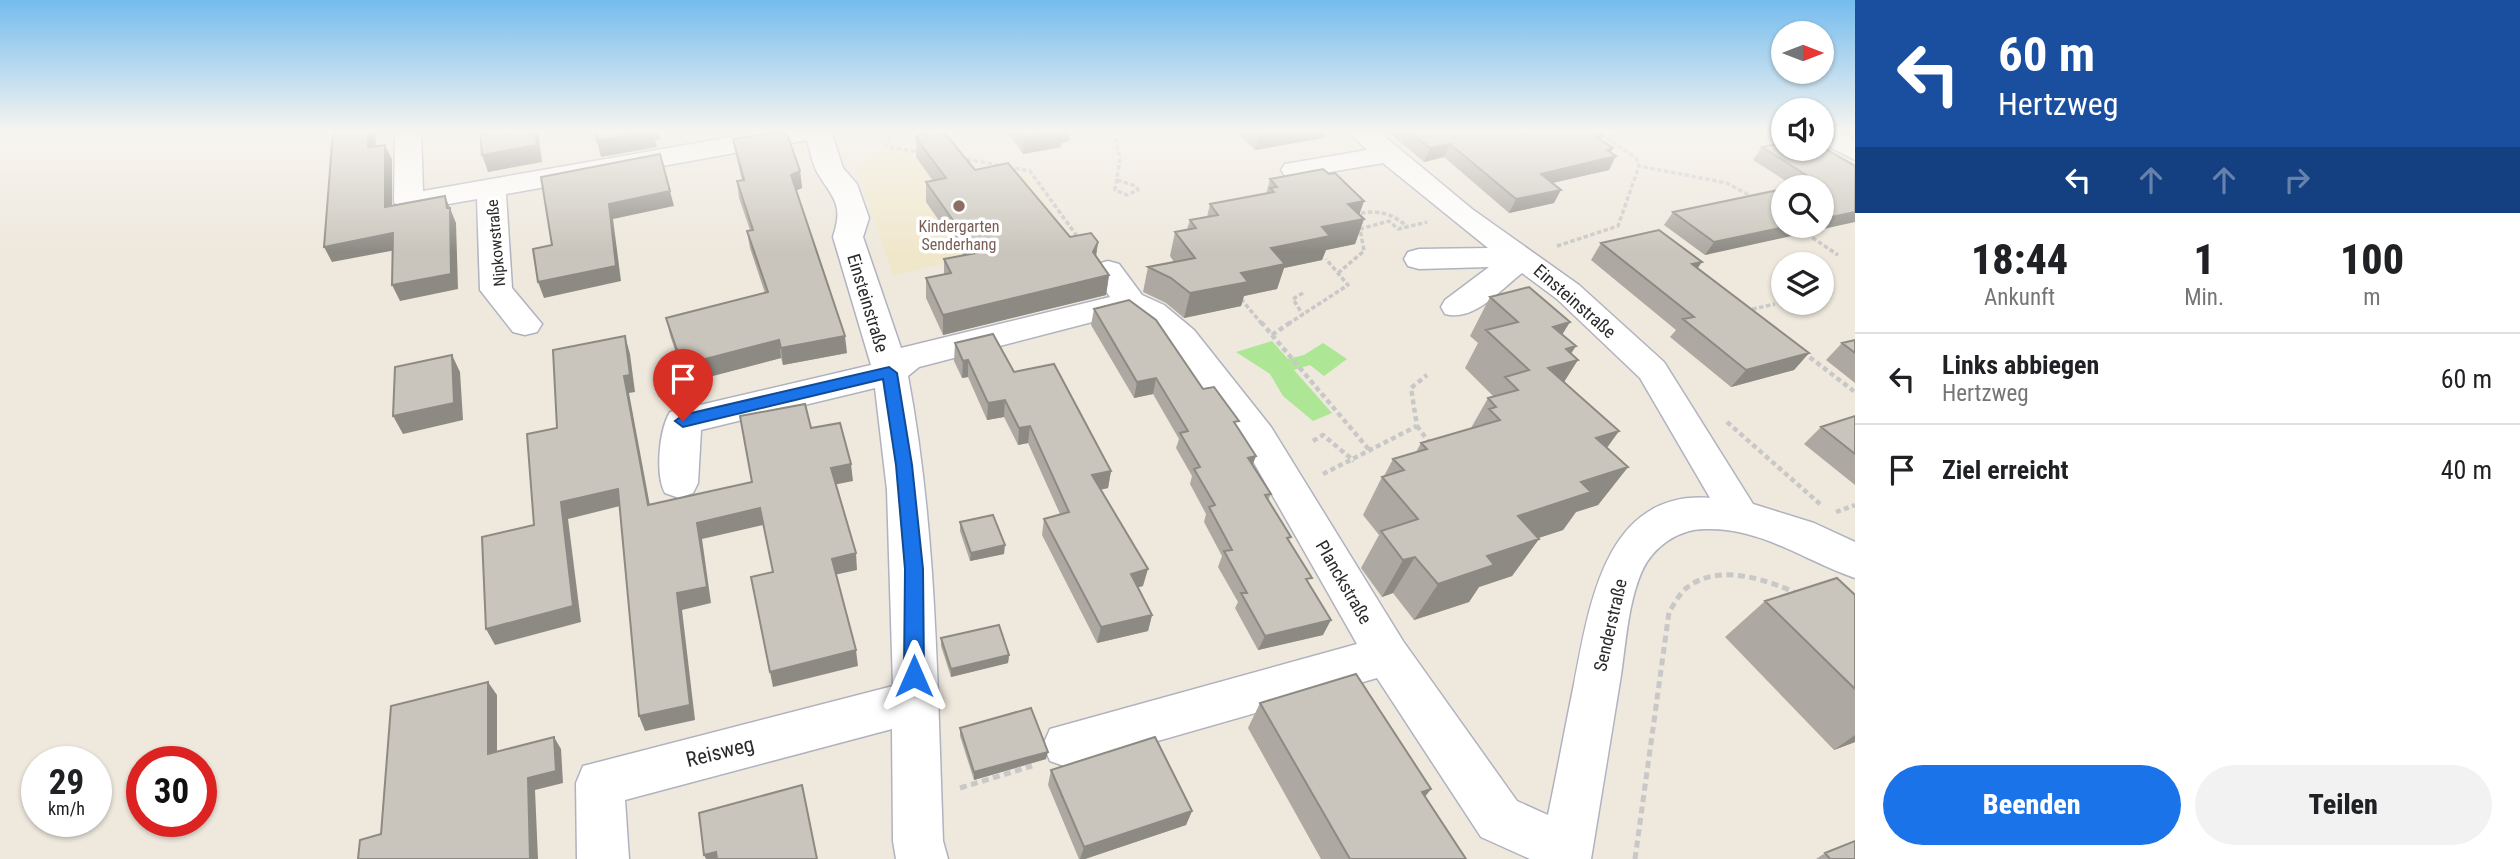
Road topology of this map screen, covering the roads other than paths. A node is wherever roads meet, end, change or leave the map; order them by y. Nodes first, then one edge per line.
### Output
1 (409, 171) edge
2 (561, 171) edge
3 (831, 171) edge
4 (1410, 171) edge
5 (492, 187) junction
6 (1523, 257) junction
7 (1419, 259) dead end
8 (1457, 307) dead end
9 (525, 324) dead end
10 (889, 373) junction
11 (679, 483) dead end
12 (1740, 516) junction
13 (1855, 561) edge
14 (1387, 655) junction
15 (914, 702) junction
16 (1067, 745) road end
17 (1566, 854) edge
18 (603, 859) edge
19 (922, 859) edge

1 - 5 street
2 - 5 street, Nipkowstraße
3 - 10 street, Einsteinstraße
4 - 6 street, Einsteinstraße
5 - 9 street, Nipkowstraße
6 - 7 lane
6 - 8 street
6 - 12 street, Einsteinstraße
10 - 11 street
10 - 14 street, Planckstraße
10 - 15 street, Einsteinstraße
12 - 13 street, Senderstraße
12 - 17 street, Senderstraße
14 - 16 street
14 - 17 street, Planckstraße
15 - 18 street, Reisweg
15 - 19 street, Einsteinstraße

